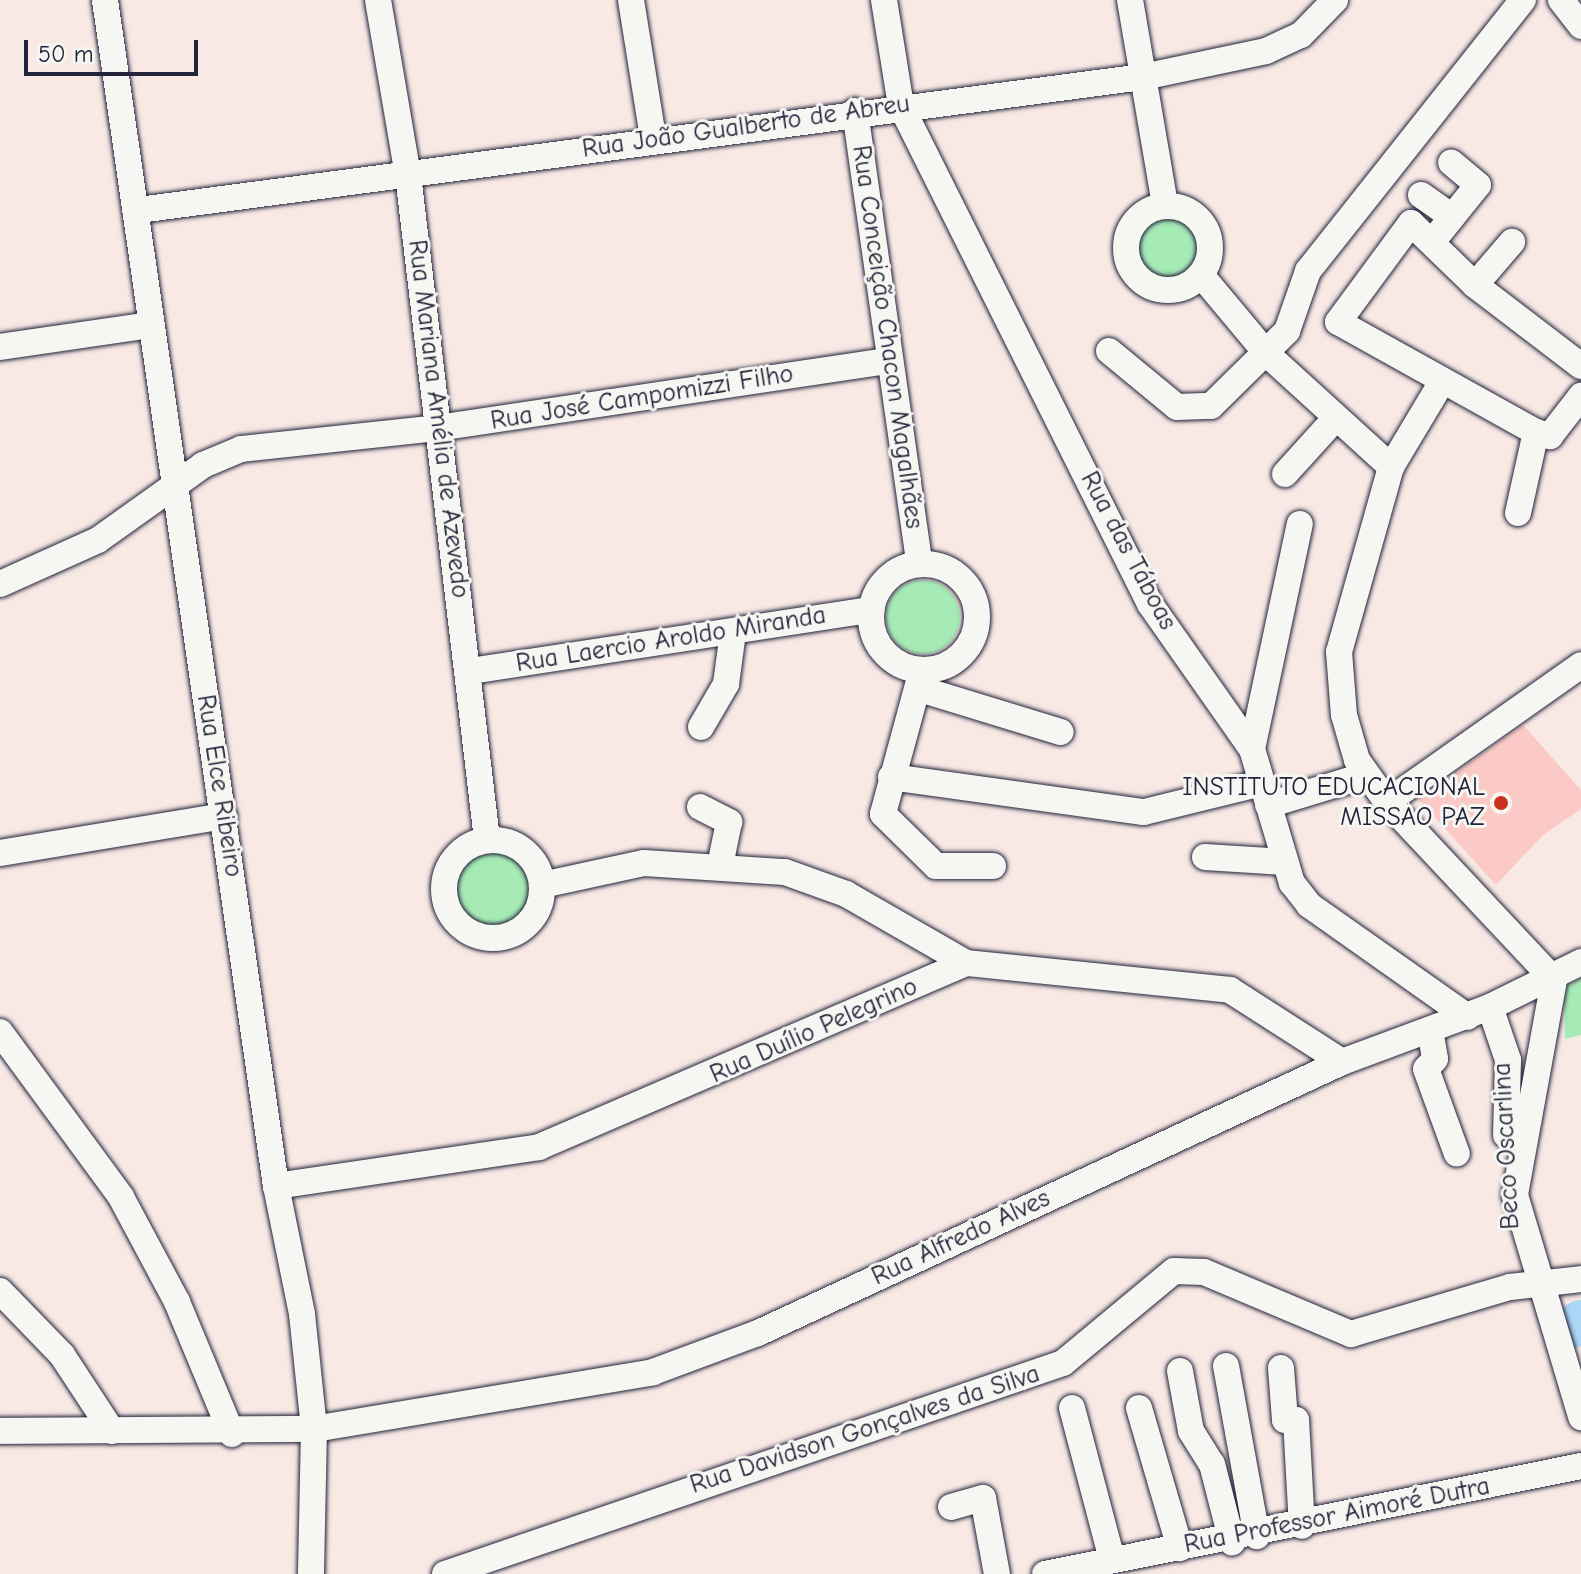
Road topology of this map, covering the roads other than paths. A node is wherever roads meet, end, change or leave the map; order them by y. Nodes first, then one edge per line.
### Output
1 (105, 0) edge
2 (378, 0) edge
3 (631, 0) edge
4 (884, 0) edge
5 (1130, 0) edge
6 (1335, 0) edge
7 (1523, 0) edge
8 (1568, 1) edge
9 (1581, 26) edge
10 (1143, 77) junction
11 (901, 106) junction
12 (855, 111) junction
13 (653, 138) junction
14 (1451, 162) dead end
15 (408, 175) junction
16 (1421, 195) dead end
17 (1165, 205) junction
18 (139, 210) junction
19 (1452, 217) junction
20 (1432, 242) junction
21 (1512, 242) dead end
22 (1201, 275) junction
23 (1475, 285) junction
24 (150, 325) junction
25 (0, 347) edge
26 (1109, 351) dead end
27 (1267, 354) junction
28 (885, 361) junction
29 (1581, 366) edge
30 (1440, 385) junction
31 (1581, 396) edge
32 (1334, 420) junction
33 (438, 428) junction
34 (1536, 432) junction
35 (1391, 467) junction
36 (1285, 474) dead end
37 (173, 493) junction
38 (1518, 513) dead end
39 (1300, 524) dead end
40 (919, 563) junction
41 (0, 584) edge
42 (871, 610) junction
43 (733, 632) junction
44 (1581, 665) edge
45 (471, 671) junction
46 (921, 679) junction
47 (701, 727) dead end
48 (1061, 732) dead end
49 (1252, 749) junction
50 (1367, 775) junction
51 (891, 777) junction
52 (1265, 794) junction
53 (1387, 802) junction
54 (700, 807) dead end
55 (224, 816) junction
56 (487, 839) junction
57 (0, 853) edge
58 (1205, 857) dead end
59 (1285, 862) junction
60 (720, 866) junction
61 (993, 866) dead end
62 (542, 885) junction
63 (1581, 962) edge
64 (966, 963) junction
65 (1554, 980) junction
66 (1479, 1012) junction
67 (1430, 1030) junction
68 (0, 1032) edge
69 (1342, 1062) junction
70 (1457, 1154) dead end
71 (276, 1186) junction
72 (1581, 1279) edge
73 (1528, 1284) junction
74 (0, 1291) edge
75 (1226, 1366) dead end
76 (1281, 1368) dead end
77 (1180, 1371) dead end
78 (1072, 1408) dead end
79 (1139, 1408) dead end
80 (1581, 1417) edge
81 (314, 1429) junction
82 (0, 1431) edge
83 (112, 1431) junction
84 (232, 1434) junction
85 (1581, 1466) edge
86 (951, 1507) dead end
87 (1302, 1526) junction
88 (1244, 1539) junction
89 (1170, 1557) edge
90 (1112, 1559) junction
91 (311, 1574) edge
92 (445, 1574) edge
93 (997, 1574) edge
94 (1045, 1574) edge

1 - 18 street, Rua Elce Ribeiro
2 - 15 street, Rua Mariana Amélia de Azevedo
3 - 13 street
4 - 11 street, Rua das Táboas
5 - 10 street
6 - 10 street, Rua João Gualberto de Abreu
7 - 27 street
8 - 9 street
10 - 11 street, Rua João Gualberto de Abreu
10 - 17 street
11 - 12 street, Rua João Gualberto de Abreu
11 - 49 street, Rua das Táboas
12 - 13 street, Rua João Gualberto de Abreu
12 - 28 street, Rua Conceição Chacon Magalhães
13 - 15 street, Rua João Gualberto de Abreu
14 - 19 street
15 - 18 street, Rua João Gualberto de Abreu
15 - 33 street, Rua Mariana Amélia de Azevedo
16 - 19 street
17 - 22 street
17 - 22 street
18 - 24 street, Rua Elce Ribeiro
19 - 20 street
20 - 23 street
20 - 30 street
21 - 23 street
22 - 27 street
23 - 29 street
24 - 25 street
24 - 37 street, Rua Elce Ribeiro
26 - 27 street
27 - 32 street
28 - 33 street, Rua José Campomizzi Filho
28 - 40 street, Rua Conceição Chacon Magalhães
30 - 34 street
30 - 35 street
31 - 34 street
32 - 35 street
32 - 36 street
33 - 37 street, Rua José Campomizzi Filho
33 - 45 street, Rua Mariana Amélia de Azevedo
34 - 38 street
35 - 50 street
37 - 41 street, Rua José Campomizzi Filho
37 - 55 street, Rua Elce Ribeiro
39 - 49 street
40 - 42 street
40 - 46 street
42 - 43 street, Rua Laercio Aroldo Miranda
42 - 46 street
43 - 45 street, Rua Laercio Aroldo Miranda
43 - 47 street
44 - 53 street
45 - 56 street, Rua Mariana Amélia de Azevedo
46 - 48 street
46 - 51 street
49 - 52 street, Rua das Táboas
50 - 52 street
50 - 53 street
51 - 52 street
51 - 61 street
52 - 59 street, Rua das Táboas
53 - 65 street
54 - 60 street
55 - 57 street
55 - 71 street, Rua Elce Ribeiro
56 - 62 street
56 - 62 street
58 - 59 street
59 - 66 street, Rua das Táboas
60 - 62 street
60 - 64 street
63 - 65 street, Rua Alfredo Alves
64 - 69 street, Rua Duílio Pelegrino
64 - 71 street, Rua Duílio Pelegrino
65 - 66 street, Rua Alfredo Alves
65 - 73 street
66 - 67 street, Rua Alfredo Alves
66 - 73 street, Beco Oscarlina
67 - 69 street, Rua Alfredo Alves
67 - 70 street
68 - 84 street
69 - 81 street, Rua Alfredo Alves
71 - 81 street, Rua Elce Ribeiro
72 - 73 street, Rua Davidson Gonçalves da Silva
73 - 80 street
73 - 92 street, Rua Davidson Gonçalves da Silva
74 - 83 street
75 - 88 street
76 - 87 street
77 - 88 street
78 - 90 street
79 - 89 street
81 - 84 street, Rua Alfredo Alves
81 - 91 street, Rua Elce Ribeiro
82 - 83 street, Rua Alfredo Alves
83 - 84 street, Rua Alfredo Alves
85 - 87 street, Rua Professor Aimoré Dutra
86 - 93 street
87 - 88 street, Rua Professor Aimoré Dutra
88 - 89 street, Rua Professor Aimoré Dutra
89 - 90 street, Rua Professor Aimoré Dutra
90 - 94 street, Rua Professor Aimoré Dutra

